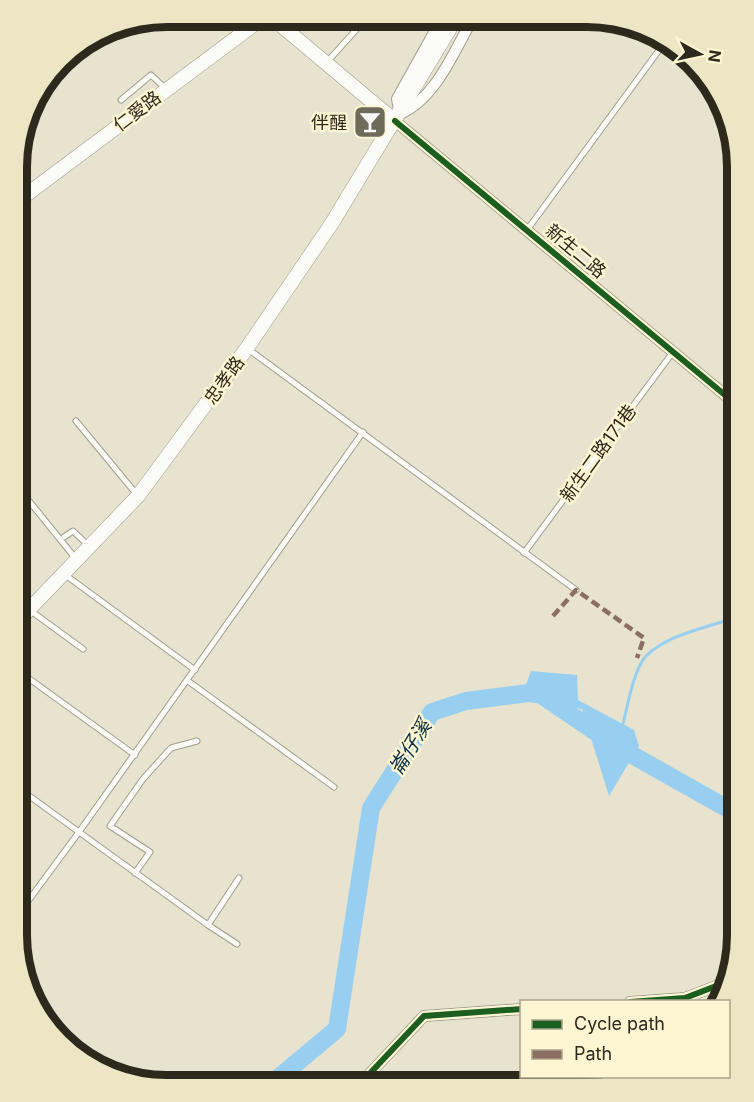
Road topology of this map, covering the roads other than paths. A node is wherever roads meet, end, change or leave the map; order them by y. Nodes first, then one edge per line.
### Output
1 (251, 27) edge
2 (282, 27) edge
3 (359, 27) edge
4 (437, 27) edge
5 (450, 27) edge
6 (468, 27) edge
7 (660, 48) edge
8 (326, 63) junction
9 (166, 89) junction
10 (121, 100) dead end
11 (398, 117) junction
12 (27, 194) edge
13 (527, 230) junction
14 (247, 348) junction
15 (673, 352) junction
16 (727, 397) edge
17 (76, 421) dead end
18 (363, 432) junction
19 (138, 496) junction
20 (27, 498) edge
21 (64, 537) dead end
22 (90, 547) junction
23 (524, 553) junction
24 (77, 561) junction
25 (64, 574) junction
26 (576, 590) dead end
27 (29, 610) joint
28 (83, 649) dead end
29 (195, 670) junction
30 (27, 677) edge
31 (188, 681) junction
32 (197, 741) dead end
33 (135, 755) junction
34 (334, 787) dead end
35 (27, 794) edge
36 (79, 832) junction
37 (135, 873) junction
38 (239, 878) dead end
39 (27, 901) edge
40 (208, 925) junction
41 (237, 944) dead end
42 (718, 985) edge
43 (658, 1000) edge
44 (520, 1009) edge
45 (368, 1075) edge

1 - 9 main road, 仁愛路
2 - 8 main road
3 - 8 lane
4 - 11 street, 忠孝路
5 - 11 main road
6 - 11 street, 忠孝路
7 - 13 lane
8 - 11 main road
9 - 10 lane
9 - 12 main road, 仁愛路
11 - 13 street, 新生二路
11 - 14 main road, 忠孝路
13 - 15 street, 新生二路
14 - 18 lane
14 - 19 main road, 忠孝路
15 - 16 street, 新生二路
15 - 23 lane, 新生二路171巷
17 - 19 lane
18 - 23 lane
18 - 29 lane
19 - 22 main road, 忠孝路
20 - 24 lane
21 - 22 lane
22 - 24 main road, 忠孝路
23 - 26 lane
24 - 25 main road, 忠孝路
25 - 27 main road, 忠孝路
25 - 29 lane
27 - 28 lane
29 - 31 lane
30 - 33 lane
31 - 33 lane
31 - 34 lane
32 - 37 lane
33 - 36 lane
35 - 36 lane
36 - 37 lane
36 - 39 lane
37 - 40 lane
38 - 40 lane
40 - 41 lane
42 - 43 street
44 - 45 street

